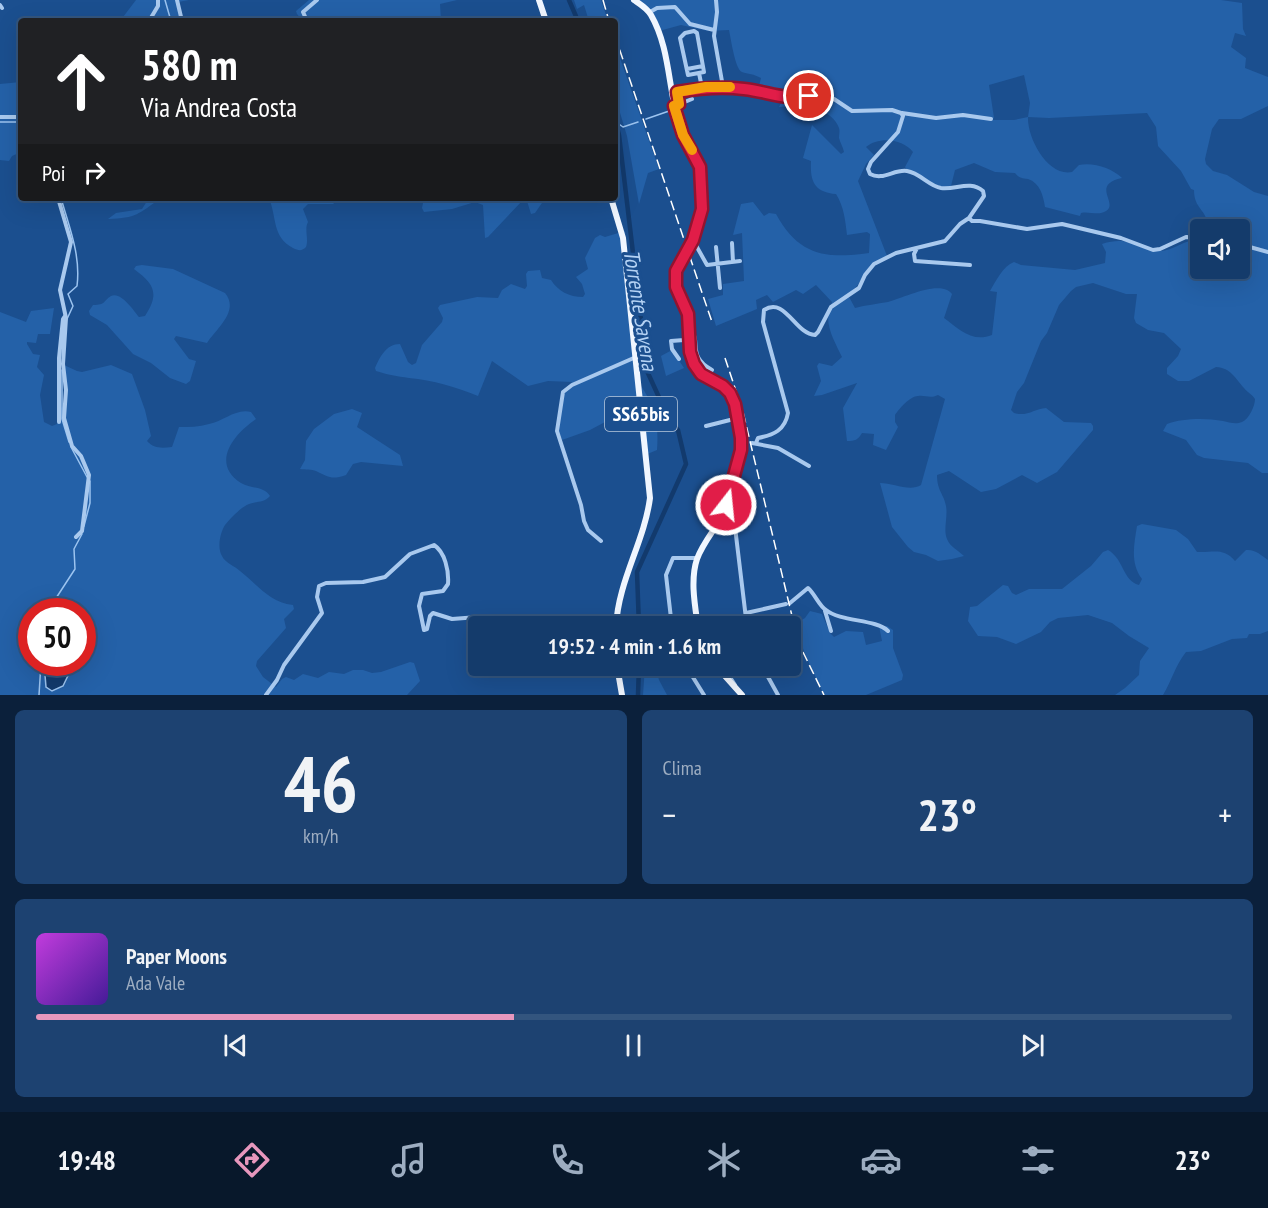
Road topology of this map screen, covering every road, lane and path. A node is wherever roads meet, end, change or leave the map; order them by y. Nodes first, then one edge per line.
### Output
1 (158, 0) edge
2 (177, 0) edge
3 (316, 0) edge
4 (539, 0) edge
5 (634, 0) edge
6 (716, 0) edge
7 (650, 13) junction
8 (150, 18) edge
9 (181, 18) edge
10 (306, 18) edge
11 (545, 18) edge
12 (714, 30) junction
13 (703, 66) junction
14 (687, 69) junction
15 (699, 73) junction
16 (723, 87) junction
17 (702, 88) junction
18 (674, 92) junction
19 (692, 99) dead end
20 (676, 105) junction
21 (901, 113) junction
22 (0, 117) edge
23 (18, 117) edge
24 (991, 119) dead end
25 (59, 201) edge
26 (612, 201) edge
27 (969, 218) junction
28 (1190, 237) edge
29 (693, 240) junction
30 (732, 243) dead end
31 (716, 247) dead end
32 (1250, 247) edge
33 (917, 248) junction
34 (1268, 252) edge
35 (740, 261) dead end
36 (734, 262) junction
37 (718, 264) junction
38 (970, 265) dead end
39 (720, 288) dead end
40 (66, 318) junction
41 (690, 330) junction
42 (636, 357) junction
43 (679, 358) dead end
44 (712, 370) dead end
45 (738, 418) junction
46 (58, 423) dead end
47 (706, 426) dead end
48 (750, 444) junction
49 (809, 466) dead end
50 (724, 519) junction
51 (76, 537) dead end
52 (601, 541) dead end
53 (697, 558) junction
54 (825, 610) junction
55 (746, 613) junction
56 (617, 616) edge
57 (671, 616) edge
58 (697, 616) edge
59 (746, 616) edge
60 (468, 618) edge
61 (831, 631) dead end
62 (888, 631) dead end
63 (619, 676) edge
64 (692, 676) edge
65 (726, 676) edge
66 (729, 676) edge
67 (768, 676) edge
68 (735, 685) junction
69 (266, 695) edge
70 (622, 695) edge
71 (704, 695) edge
72 (742, 695) edge
73 (778, 695) edge

1 - 8 street
2 - 9 street
3 - 10 street
4 - 11 main road
5 - 7 main road
6 - 12 street
7 - 12 street
7 - 18 main road
12 - 16 street
13 - 14 street
13 - 14 street
13 - 15 street
14 - 15 street
15 - 17 street
16 - 17 street
16 - 21 street
17 - 18 street
18 - 20 main road
19 - 20 street
20 - 29 main road
21 - 24 street
21 - 27 street
22 - 23 street
25 - 40 street
26 - 42 main road, SS65bis
27 - 28 street
27 - 33 street
29 - 37 street
29 - 41 main road
30 - 36 street
31 - 37 street
32 - 34 street
33 - 38 street
33 - 48 street
35 - 36 street
36 - 37 street
37 - 39 street
40 - 46 street
40 - 51 street
41 - 43 street
41 - 44 street
41 - 45 main road
42 - 52 street
42 - 56 main road, SS65bis
45 - 47 street
45 - 48 main road
48 - 49 street
48 - 50 main road
50 - 53 main road
50 - 55 street
53 - 57 street
53 - 58 main road
54 - 55 street
54 - 61 street
54 - 62 street
55 - 59 street
60 - 69 street
63 - 70 main road
64 - 71 street
65 - 68 main road
66 - 68 street
67 - 73 street
68 - 72 main road

